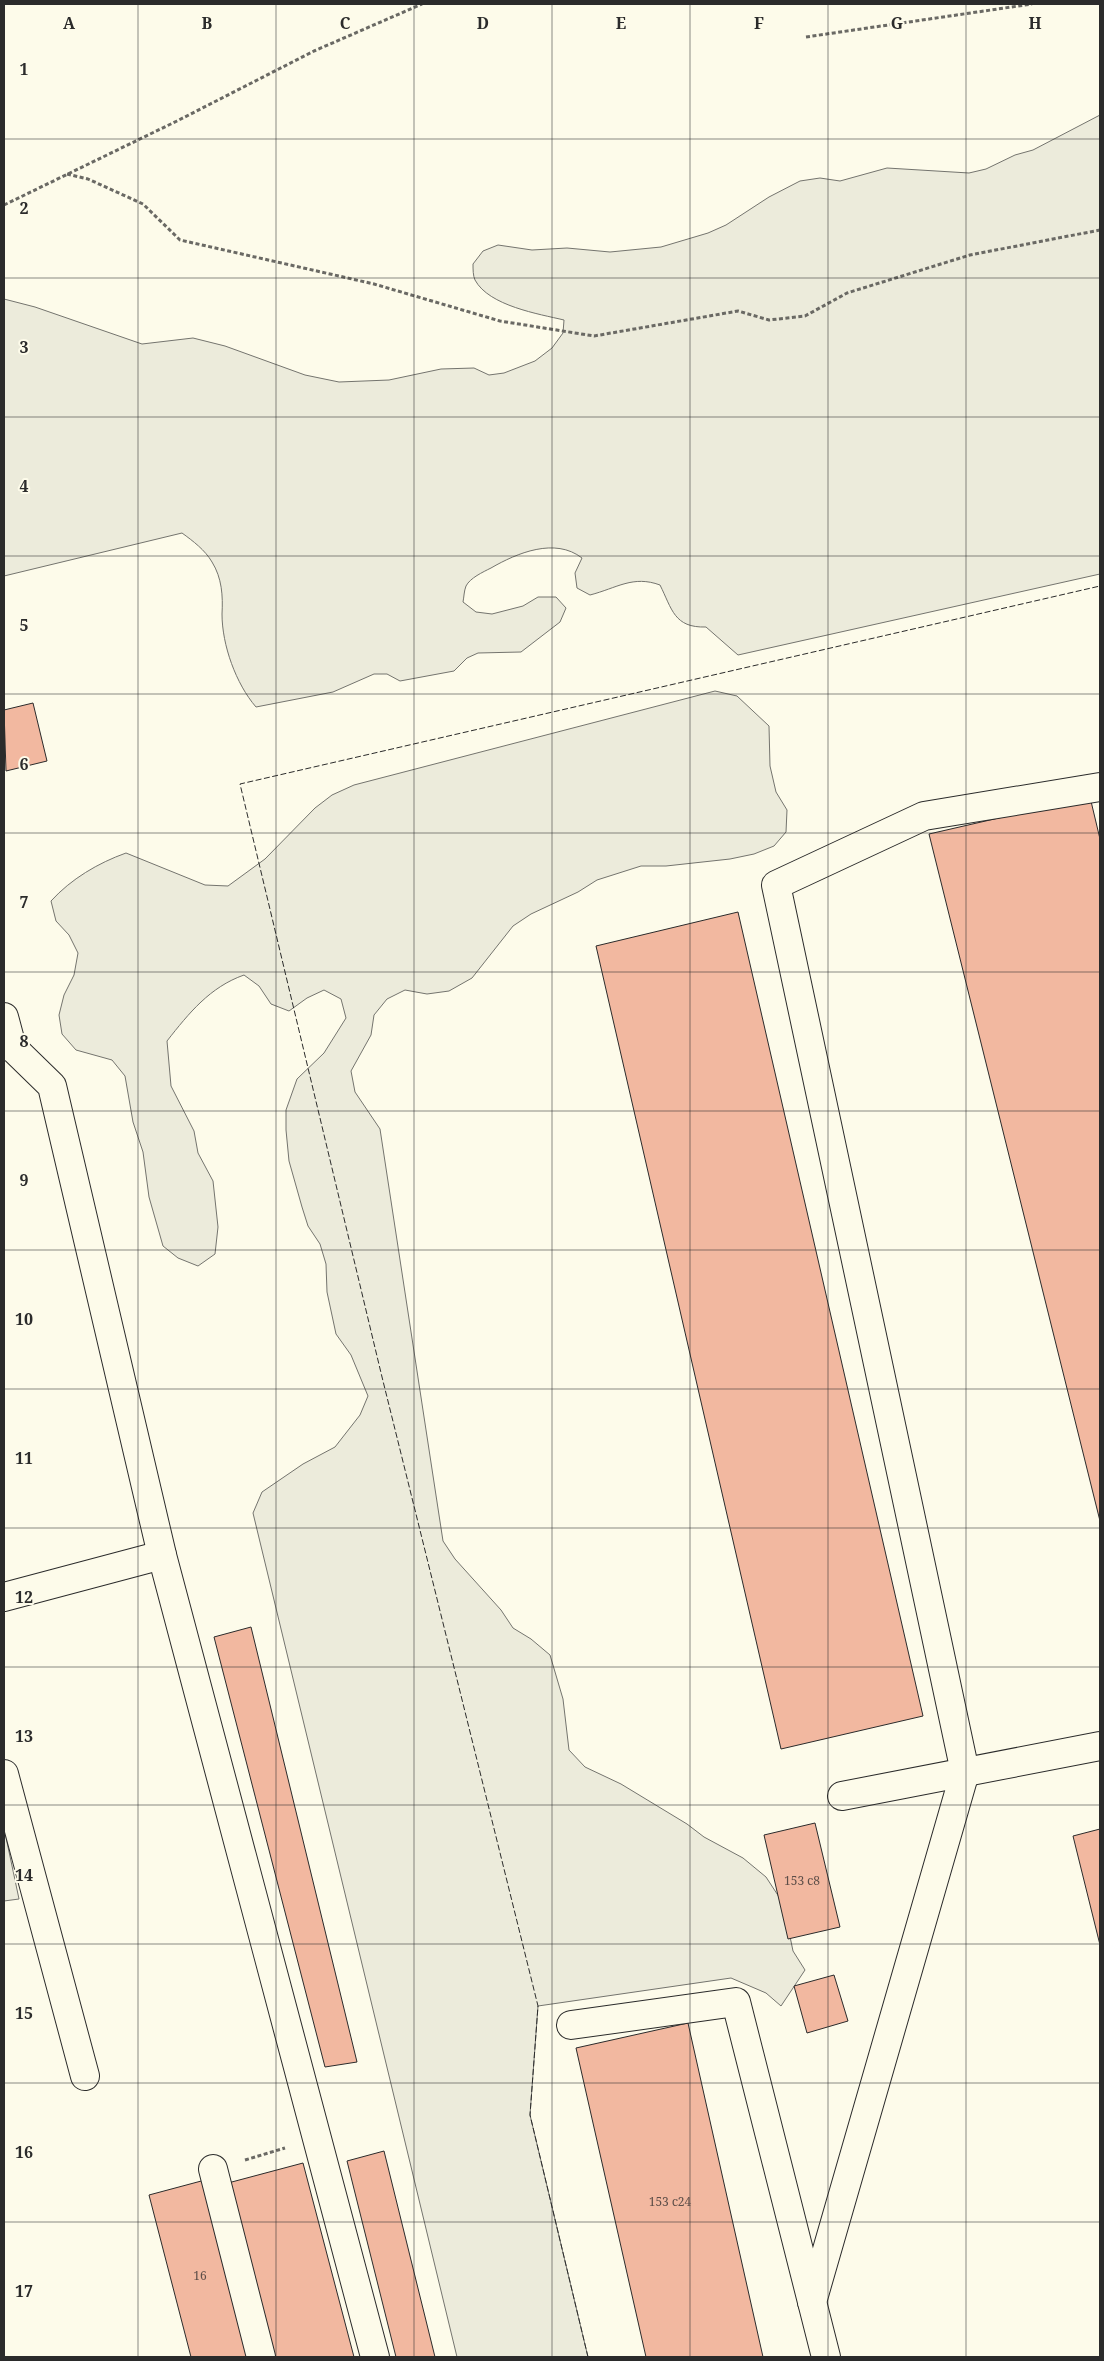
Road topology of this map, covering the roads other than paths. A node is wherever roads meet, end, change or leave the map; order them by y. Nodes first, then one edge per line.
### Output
1 (1100, 786) edge
2 (4, 1017) edge
3 (8, 1047) edge
4 (162, 1555) junction
5 (4, 1597) edge
6 (1100, 1746) edge
7 (965, 1772) junction
8 (4, 1774) edge
9 (842, 1796) dead end
10 (571, 2025) dead end
11 (85, 2076) dead end
12 (213, 2169) road end
13 (812, 2302) junction
14 (261, 2357) edge
15 (375, 2357) edge
16 (826, 2357) edge

1 - 7 lane
2 - 3 lane
3 - 4 lane
4 - 5 lane
4 - 15 lane
6 - 7 lane
7 - 9 lane
7 - 13 lane
8 - 11 lane
10 - 13 lane
12 - 14 lane
13 - 16 lane

